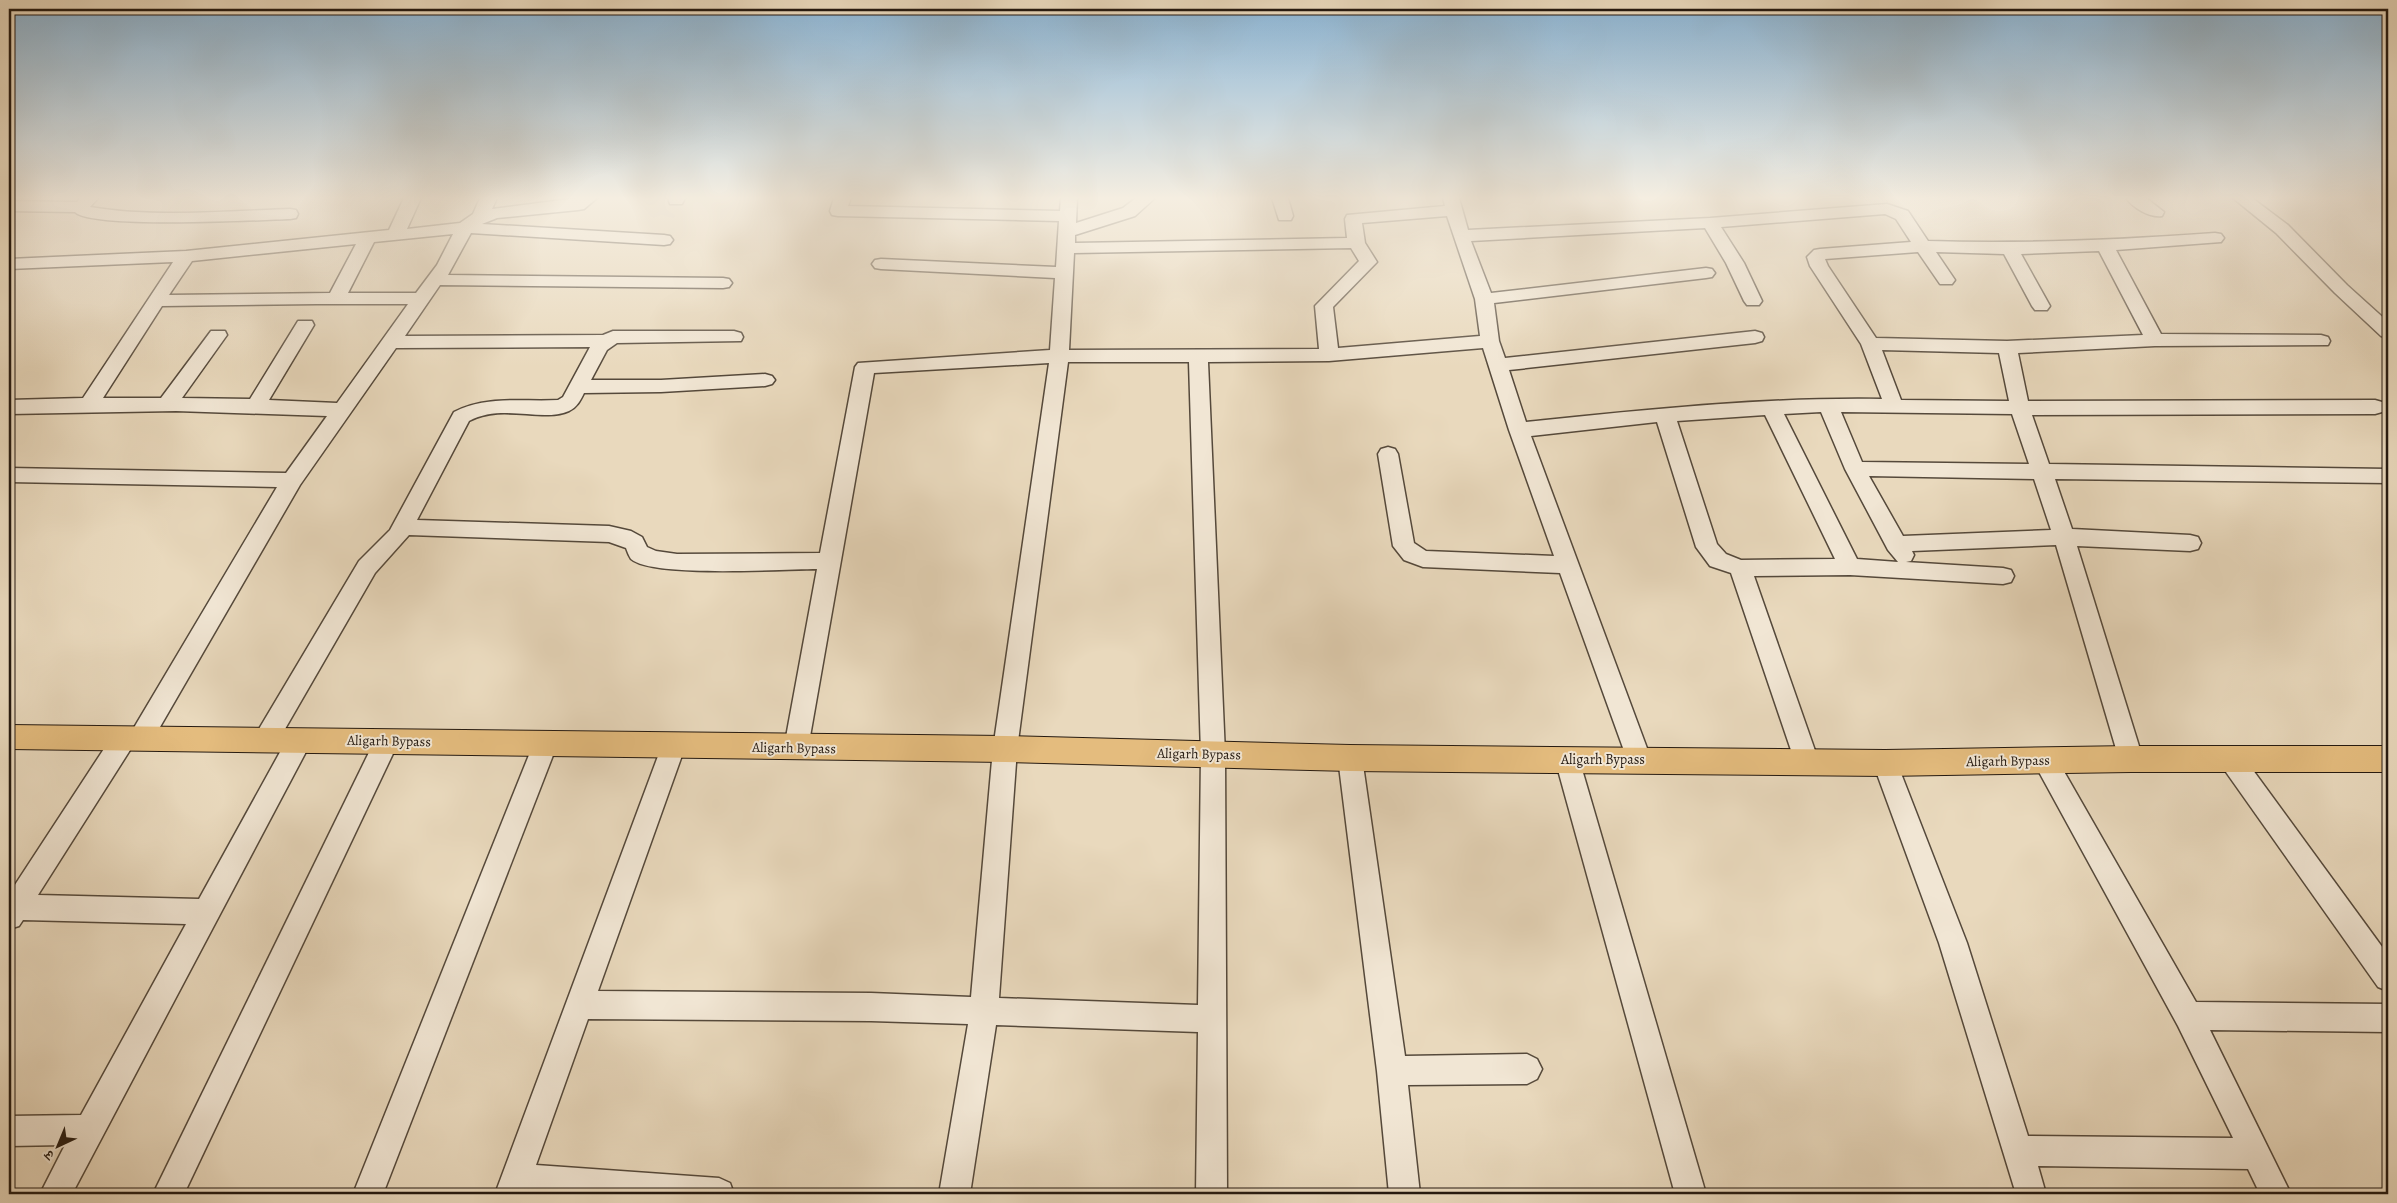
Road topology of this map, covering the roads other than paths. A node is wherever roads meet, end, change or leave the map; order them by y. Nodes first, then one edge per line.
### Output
1 (201, 254) edge
2 (359, 254) edge
3 (452, 254) edge
4 (1065, 254) edge
5 (1363, 254) edge
6 (1468, 254) edge
7 (1729, 254) edge
8 (1822, 254) edge
9 (1928, 254) edge
10 (2013, 254) edge
11 (2109, 254) edge
12 (2307, 254) edge
13 (186, 256) junction
14 (9, 264) edge
15 (881, 264) dead end
16 (1064, 273) junction
17 (1706, 273) dead end
18 (435, 280) junction
19 (1946, 280) dead end
20 (723, 282) dead end
21 (336, 298) junction
22 (420, 299) junction
23 (1484, 299) junction
24 (156, 301) junction
25 (1753, 301) dead end
26 (2041, 306) dead end
27 (305, 325) dead end
28 (2388, 332) edge
29 (218, 335) dead end
30 (734, 337) dead end
31 (1755, 337) dead end
32 (2155, 340) junction
33 (604, 341) junction
34 (1490, 341) junction
35 (2321, 341) dead end
36 (390, 342) junction
37 (1870, 344) junction
38 (2007, 347) junction
39 (1329, 355) junction
40 (1059, 356) junction
41 (1198, 356) junction
42 (1500, 365) junction
43 (765, 380) dead end
44 (578, 387) junction
45 (89, 404) junction
46 (167, 404) junction
47 (256, 405) junction
48 (1828, 405) junction
49 (1894, 406) junction
50 (9, 407) edge
51 (1771, 408) junction
52 (2020, 408) junction
53 (2374, 408) dead end
54 (342, 410) junction
55 (1665, 416) junction
56 (1519, 430) junction
57 (1388, 454) dead end
58 (1855, 469) junction
59 (2042, 472) junction
60 (9, 475) edge
61 (2388, 476) edge
62 (292, 480) junction
63 (402, 527) junction
64 (2064, 537) junction
65 (2190, 543) dead end
66 (1896, 544) junction
67 (830, 561) junction
68 (1569, 566) junction
69 (1850, 567) junction
70 (1740, 568) junction
71 (1913, 571) junction
72 (2003, 576) dead end
73 (9, 737) edge
74 (132, 739) junction
75 (265, 741) junction
76 (298, 741) junction
77 (387, 741) junction
78 (545, 745) junction
79 (673, 747) junction
80 (796, 748) junction
81 (1005, 750) junction
82 (1213, 754) junction
83 (1350, 758) junction
84 (2230, 758) junction
85 (1567, 759) junction
86 (1639, 759) junction
87 (2131, 759) junction
88 (2388, 759) edge
89 (2045, 761) junction
90 (1808, 762) junction
91 (1885, 763) junction
92 (12, 912) edge
93 (206, 912) junction
94 (2388, 978) edge
95 (579, 1005) junction
96 (984, 1012) junction
97 (2188, 1016) junction
98 (2388, 1018) edge
99 (1211, 1019) junction
100 (1527, 1069) dead end
101 (1392, 1072) junction
102 (89, 1130) junction
103 (9, 1131) edge
104 (2018, 1151) junction
105 (2256, 1154) junction
106 (513, 1187) edge
107 (55, 1194) edge
108 (168, 1194) edge
109 (368, 1194) edge
110 (719, 1194) edge
111 (954, 1194) edge
112 (1212, 1194) edge
113 (1405, 1194) edge
114 (1691, 1194) edge
115 (2031, 1194) edge
116 (2276, 1194) edge

1 - 13 street
2 - 21 street
3 - 18 street
4 - 16 street
5 - 39 street
6 - 23 street
7 - 25 street
8 - 37 street
9 - 19 street
10 - 26 street
11 - 32 street
12 - 28 street
13 - 14 street
13 - 24 street
15 - 16 street
16 - 40 street
17 - 23 street
18 - 20 street
18 - 22 street
21 - 22 street
21 - 24 street
22 - 36 street
23 - 34 street
24 - 45 street
27 - 47 street
29 - 46 street
30 - 33 street
31 - 42 street
32 - 35 street
32 - 38 street
33 - 36 street
33 - 44 street
34 - 39 street
34 - 42 street
36 - 54 street
37 - 38 street
37 - 49 street
38 - 52 street
39 - 41 street
40 - 41 street
40 - 67 street
40 - 81 street
41 - 82 street
42 - 56 street
43 - 44 street
44 - 63 street
45 - 46 street
45 - 50 street
46 - 47 street
47 - 54 street
48 - 49 street
48 - 51 street
48 - 58 street
49 - 52 street
51 - 55 street
51 - 69 street
52 - 53 street
52 - 59 street
54 - 62 street
55 - 56 street
55 - 70 street
56 - 68 street
57 - 68 street
58 - 59 street
58 - 66 street
59 - 61 street
59 - 64 street
60 - 62 street
62 - 74 street
63 - 67 street
63 - 75 street
64 - 65 street
64 - 66 street
64 - 87 street
66 - 71 street
67 - 80 street
68 - 86 street
69 - 70 street
69 - 71 street
70 - 90 street
71 - 72 street
73 - 74 main road, Aligarh Bypass
74 - 75 main road, Aligarh Bypass
74 - 92 street
75 - 76 main road, Aligarh Bypass
76 - 77 main road, Aligarh Bypass
76 - 93 street
77 - 78 main road, Aligarh Bypass
77 - 108 street
78 - 79 main road, Aligarh Bypass
78 - 109 street
79 - 80 main road, Aligarh Bypass
79 - 95 street
80 - 81 main road, Aligarh Bypass
81 - 82 main road, Aligarh Bypass
81 - 96 street
82 - 83 main road, Aligarh Bypass
82 - 99 street
83 - 85 main road, Aligarh Bypass
83 - 101 street
84 - 87 main road, Aligarh Bypass
84 - 88 main road, Aligarh Bypass
84 - 94 street
85 - 86 main road, Aligarh Bypass
85 - 114 street
86 - 90 main road, Aligarh Bypass
87 - 89 main road, Aligarh Bypass
89 - 91 main road, Aligarh Bypass
89 - 97 street
90 - 91 main road, Aligarh Bypass
91 - 104 street
92 - 93 street
93 - 102 street
95 - 96 street
95 - 106 street
96 - 99 street
96 - 111 street
97 - 98 street
97 - 105 street
99 - 112 street
100 - 101 street
101 - 113 street
102 - 103 street
102 - 107 street
104 - 105 street
104 - 115 street
105 - 116 street
106 - 110 street

